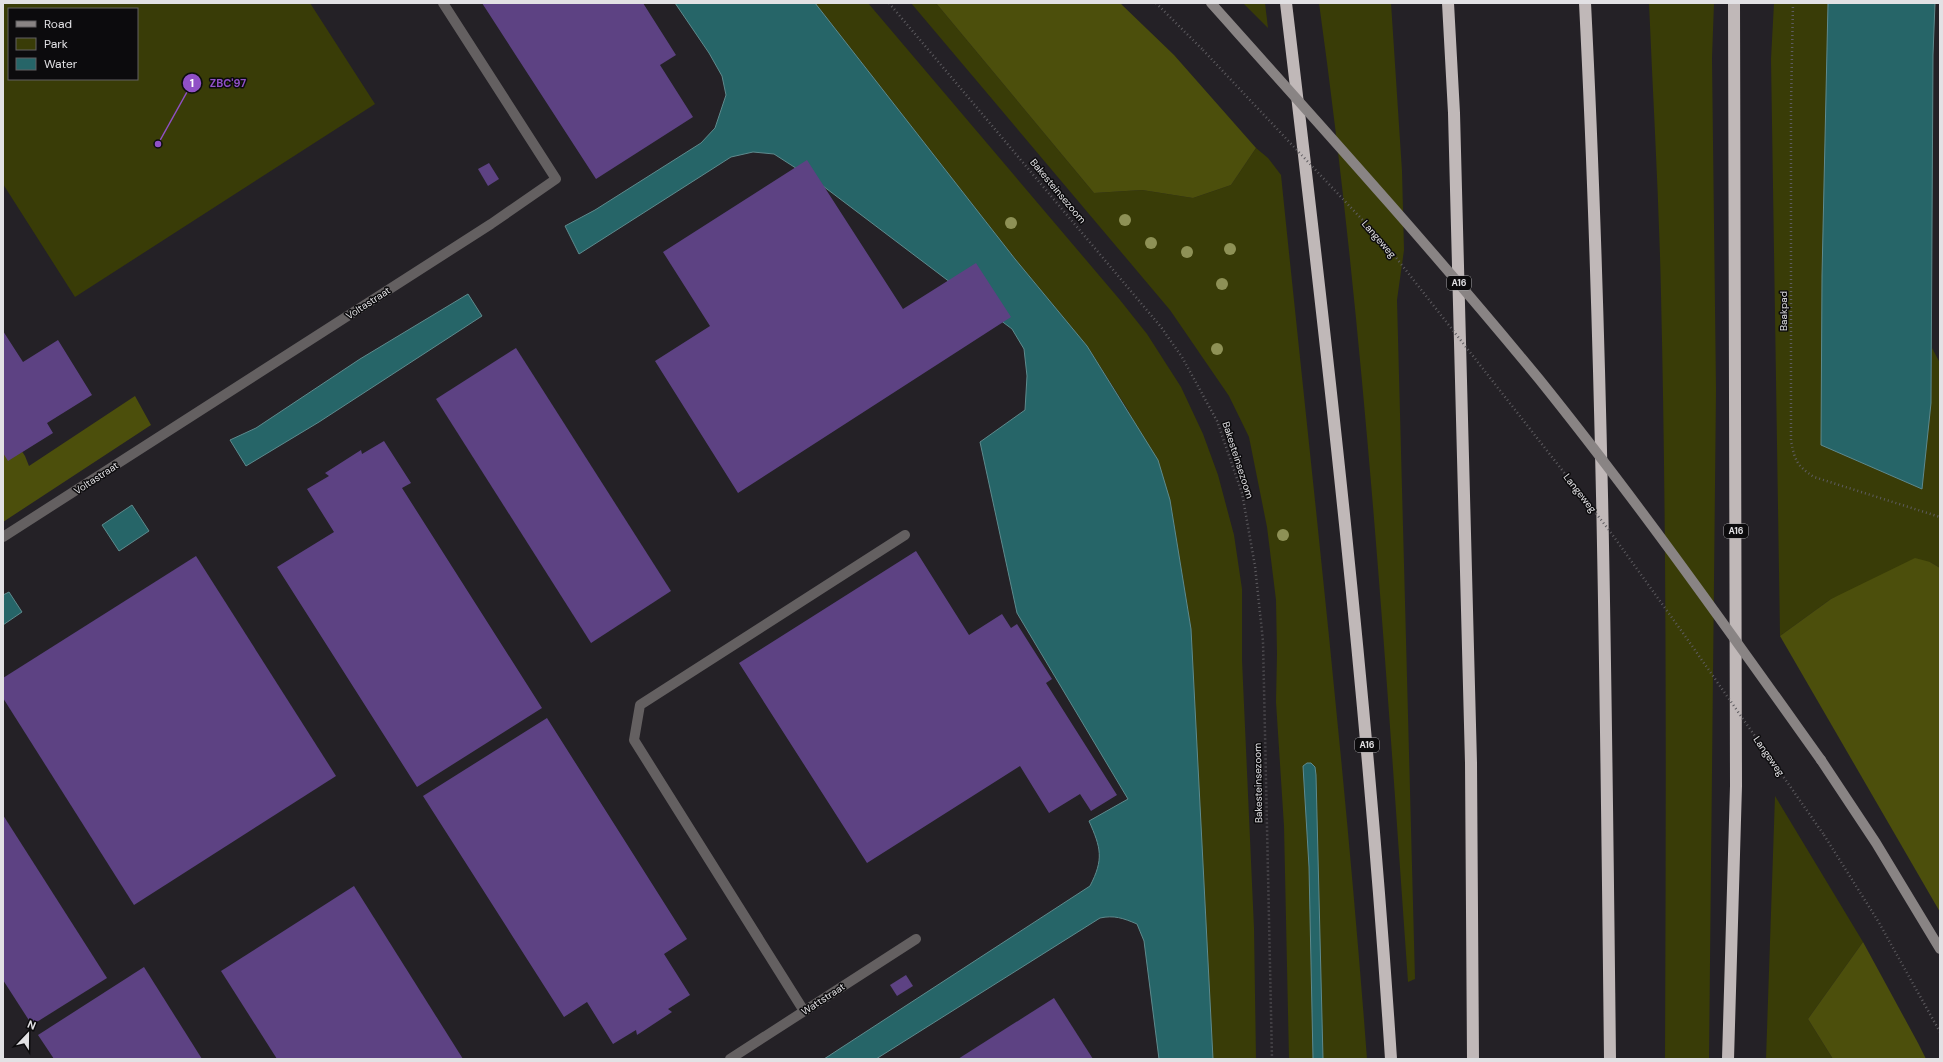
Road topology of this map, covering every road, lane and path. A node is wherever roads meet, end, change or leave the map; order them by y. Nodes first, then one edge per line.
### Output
1 (443, 3) edge
2 (889, 3) edge
3 (1156, 3) edge
4 (1211, 3) edge
5 (1286, 3) edge
6 (1448, 3) edge
7 (1586, 3) edge
8 (1734, 3) edge
9 (1793, 3) edge
10 (1940, 517) edge
11 (904, 536) dead end
12 (3, 537) edge
13 (916, 939) dead end
14 (1940, 949) edge
15 (804, 1011) junction
16 (1940, 1032) edge
17 (730, 1059) edge
18 (1272, 1059) edge
19 (1391, 1059) edge
20 (1474, 1059) edge
21 (1610, 1059) edge
22 (1728, 1059) edge

1 - 12 street, Voltastraat
2 - 18 path, Bakesteinsezoom
3 - 16 path, Langeweg, bridge
4 - 14 main road, bridge
5 - 19 highway, A16
6 - 20 highway, A16
7 - 21 highway
8 - 22 highway, A16
9 - 10 path, Baakpad
11 - 15 street
13 - 15 street, Wattstraat
15 - 17 street, Wattstraat

